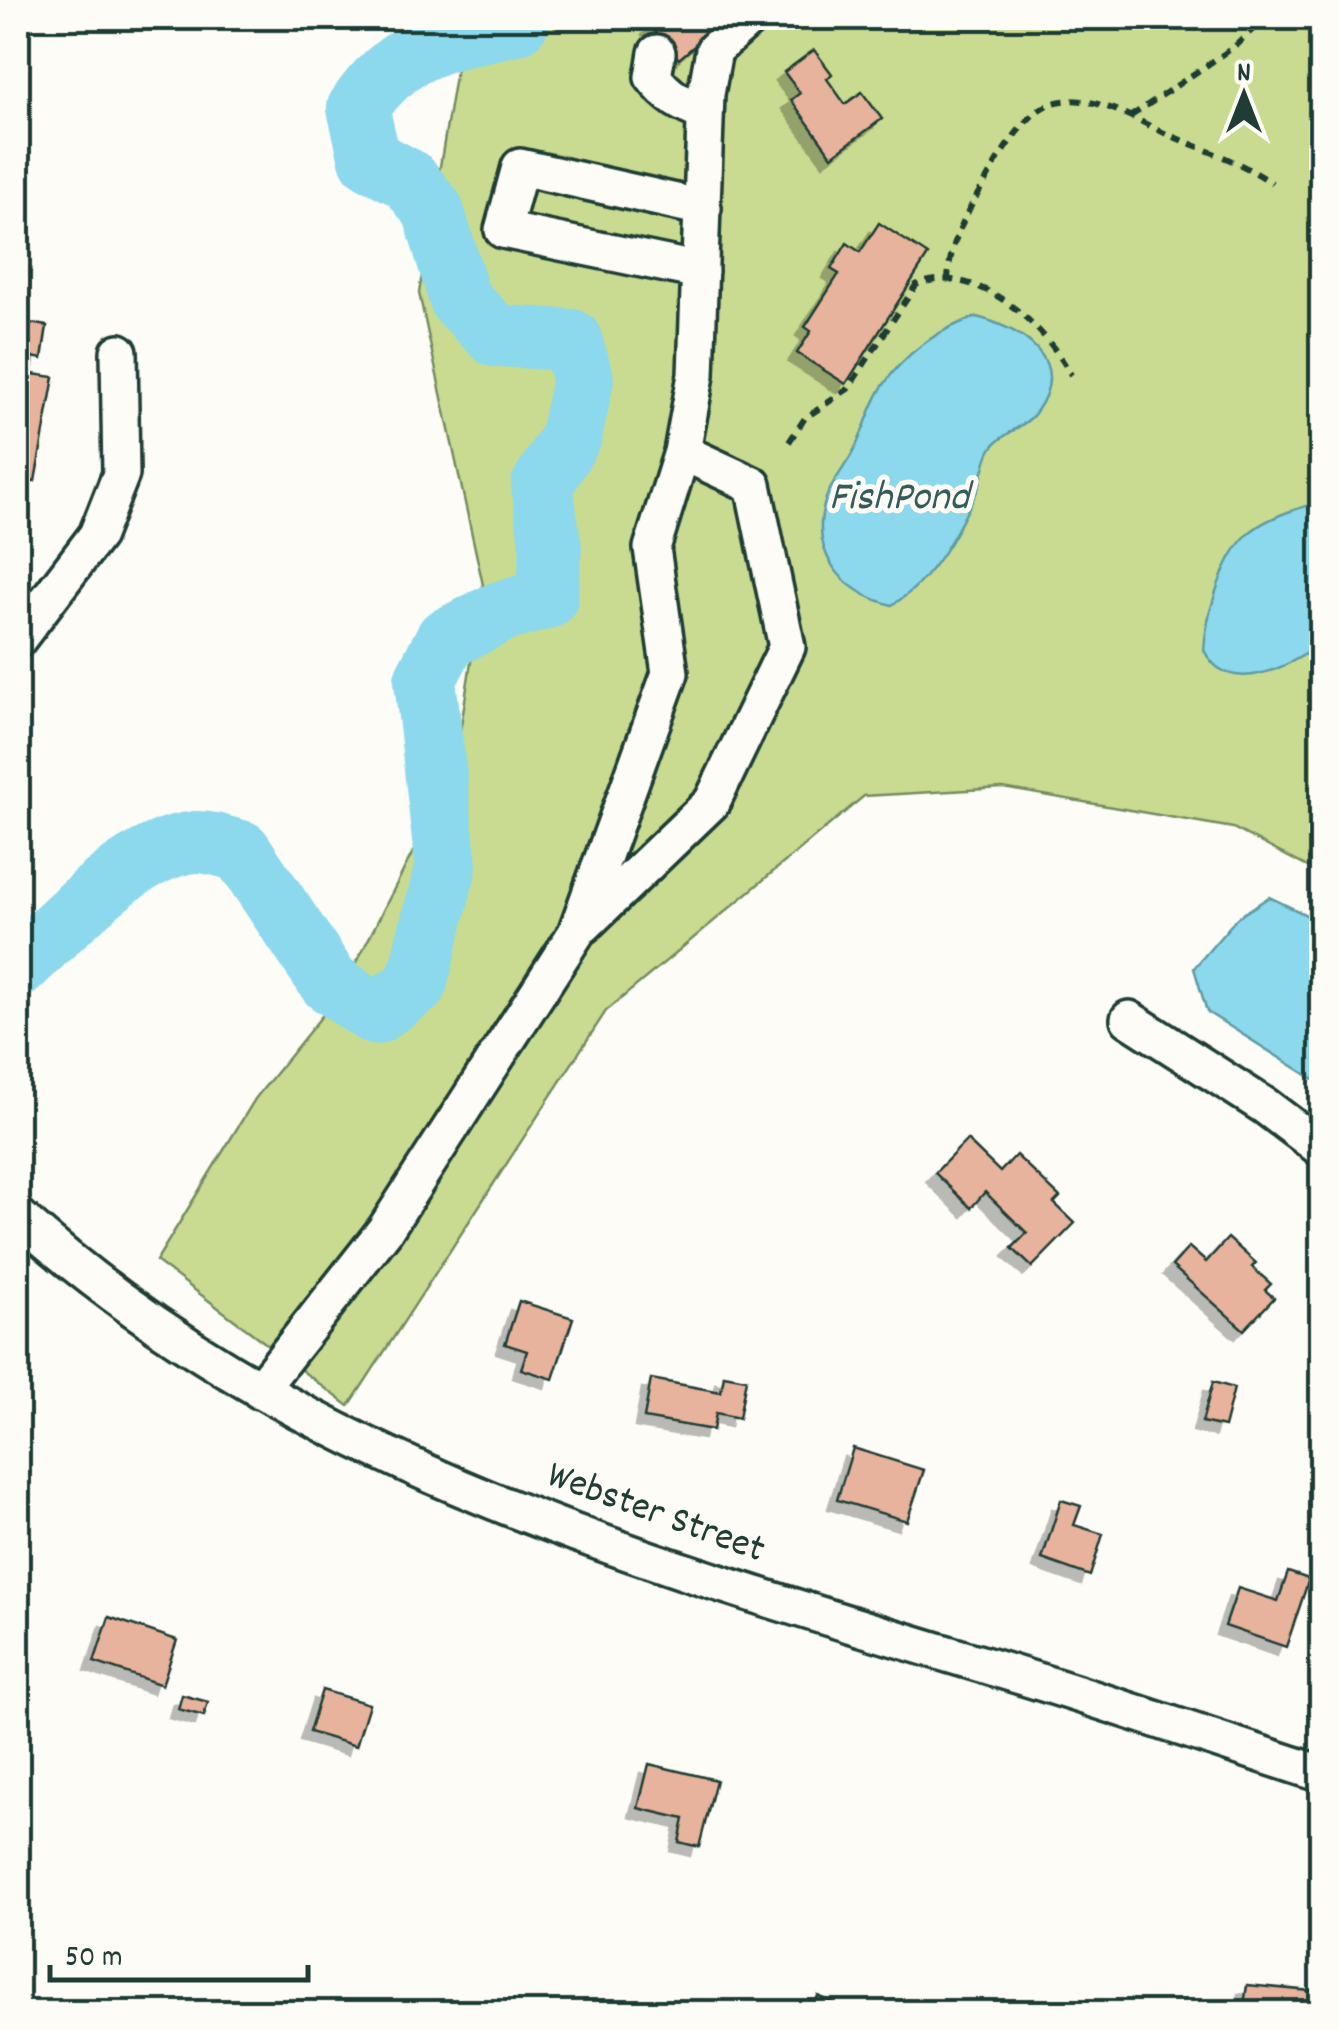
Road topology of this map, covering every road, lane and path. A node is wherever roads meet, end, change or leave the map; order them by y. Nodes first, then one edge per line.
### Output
1 (750, 18) edge
2 (1265, 18) edge
3 (657, 52) dead end
4 (705, 113) junction
5 (1131, 116) junction
6 (1272, 183) dead end
7 (703, 208) junction
8 (700, 271) junction
9 (948, 282) junction
10 (119, 352) dead end
11 (1071, 375) dead end
12 (789, 442) dead end
13 (682, 452) junction
14 (18, 639) edge
15 (576, 933) junction
16 (1129, 1019) dead end
17 (1322, 1149) edge
18 (18, 1216) edge
19 (258, 1390) junction
20 (1322, 1774) edge

1 - 4 street
2 - 5 path
3 - 4 street
4 - 7 street
5 - 6 path
5 - 9 path
7 - 8 street
7 - 8 street
8 - 13 street
9 - 11 path
9 - 12 path
10 - 14 street
13 - 15 street
13 - 15 street
15 - 19 street
16 - 17 street
18 - 19 street, Webster Street
19 - 20 street, Webster Street

